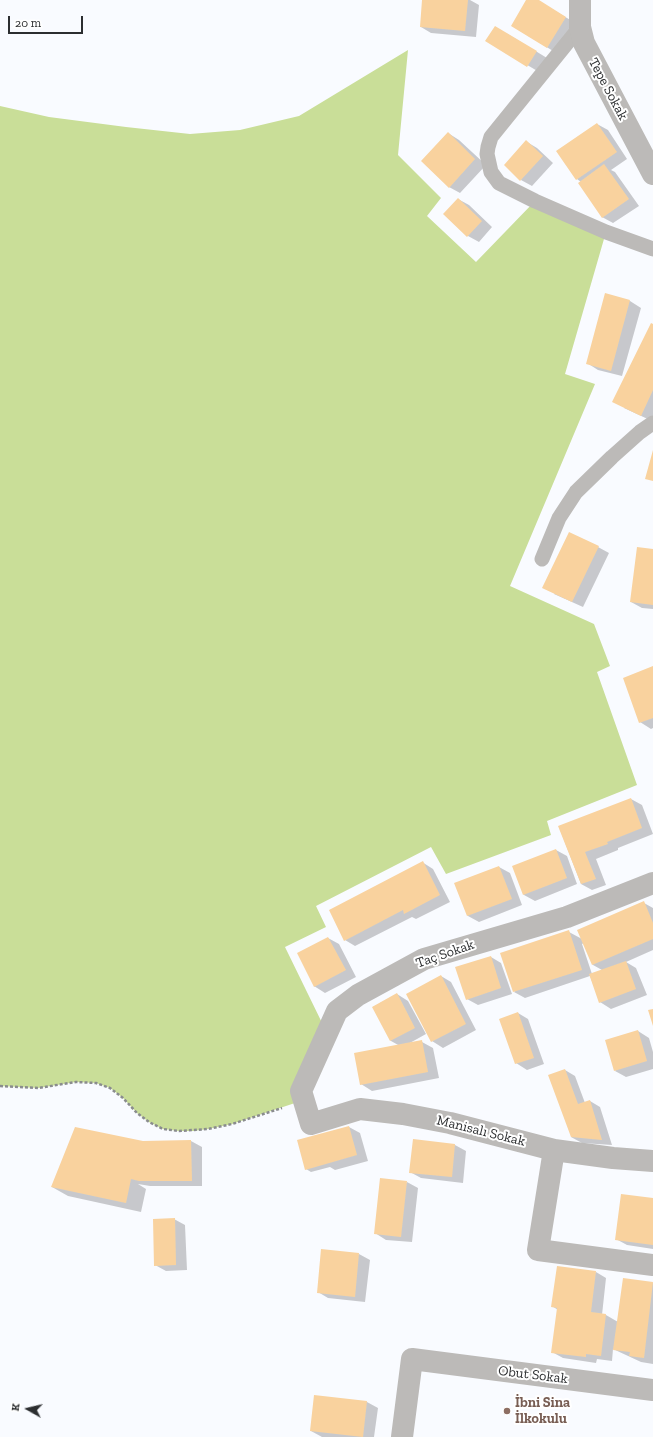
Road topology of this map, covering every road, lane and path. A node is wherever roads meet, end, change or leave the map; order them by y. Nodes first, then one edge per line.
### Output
1 (580, 0) edge
2 (580, 27) junction
3 (653, 174) edge
4 (653, 249) edge
5 (653, 423) edge
6 (542, 559) dead end
7 (653, 883) edge
8 (0, 1086) edge
9 (304, 1100) junction
10 (311, 1124) joint
11 (554, 1150) junction
12 (653, 1161) edge
13 (653, 1265) edge
14 (653, 1390) edge
15 (402, 1437) edge

1 - 2 street, Tepe Sokak
2 - 3 street, Tepe Sokak
2 - 4 lane
5 - 6 lane
7 - 9 street, Taç Sokak
8 - 9 path
9 - 10 street, Taç Sokak
10 - 11 street, Manisalı Sokak
11 - 12 street, Manisalı Sokak
11 - 13 street
14 - 15 street, Obut Sokak

